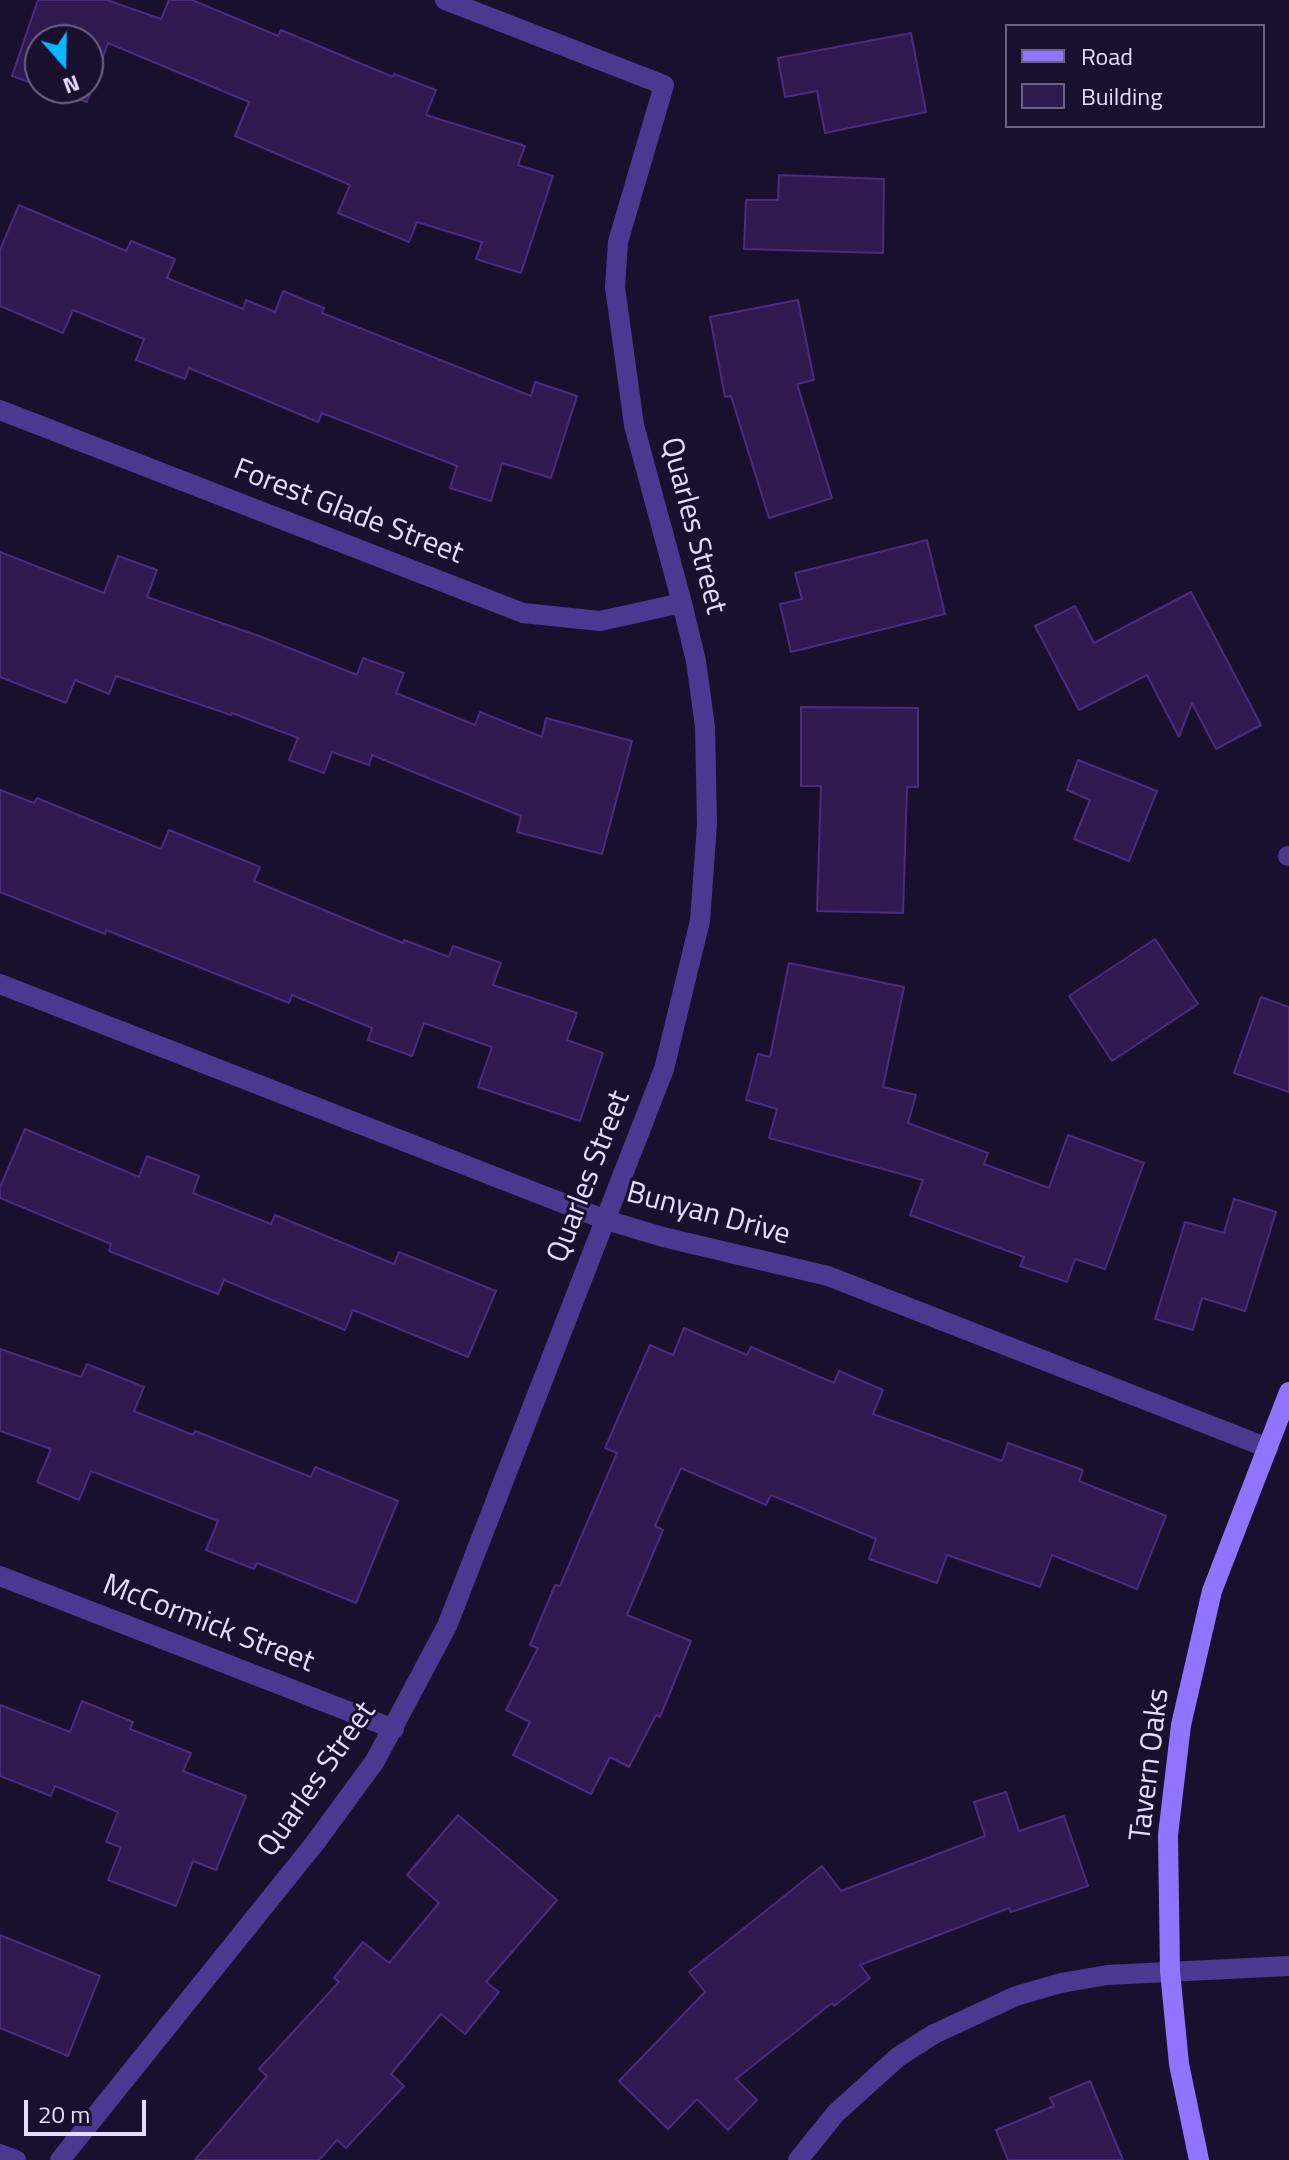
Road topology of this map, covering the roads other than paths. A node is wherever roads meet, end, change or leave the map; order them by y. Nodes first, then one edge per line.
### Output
1 (445, 0) edge
2 (0, 410) edge
3 (682, 603) junction
4 (0, 984) edge
5 (606, 1220) junction
6 (1289, 1392) edge
7 (1268, 1448) junction
8 (0, 1576) edge
9 (394, 1729) junction
10 (1289, 1966) edge
11 (1170, 1971) junction
12 (0, 2154) edge
13 (16, 2160) edge
14 (60, 2160) edge
15 (798, 2160) edge
16 (1199, 2160) edge

1 - 3 street, Quarles Street
2 - 3 street, Forest Glade Street
3 - 5 street, Quarles Street
4 - 5 street, Bunyan Drive
5 - 7 street, Bunyan Drive
5 - 9 street, Quarles Street
6 - 7 street, Tavern Oaks
7 - 11 street, Tavern Oaks
8 - 9 street, McCormick Street
9 - 14 street, Quarles Street
10 - 11 street
11 - 15 street
11 - 16 street, Tavern Oaks
12 - 13 street

